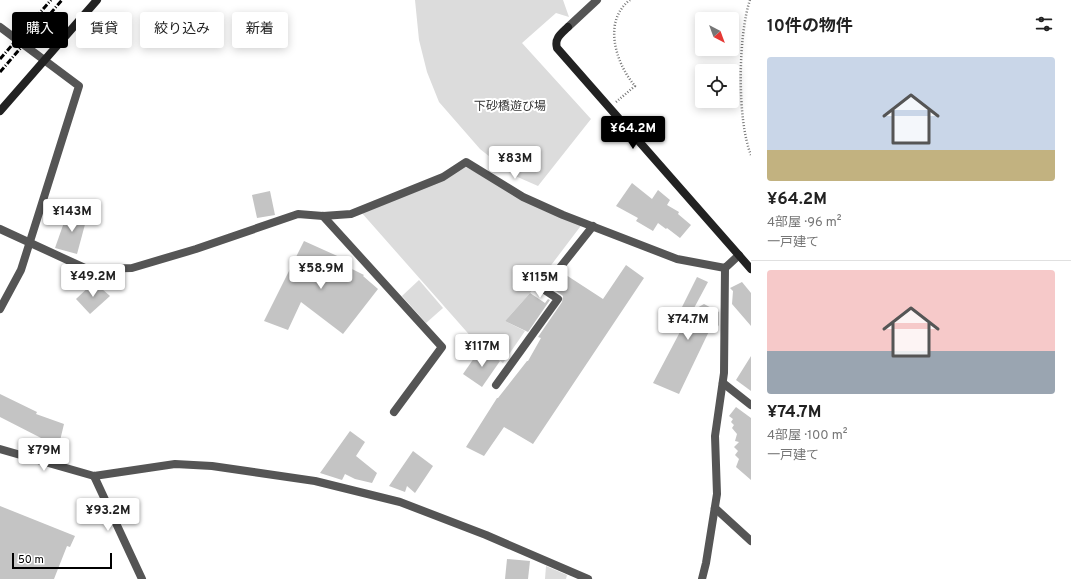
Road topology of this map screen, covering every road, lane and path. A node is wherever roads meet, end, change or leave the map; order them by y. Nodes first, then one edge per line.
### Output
1 (97, 0) edge
2 (597, 0) edge
3 (630, 0) edge
4 (750, 0) edge
5 (0, 27) edge
6 (44, 60) junction
7 (609, 107) junction
8 (0, 111) edge
9 (751, 155) edge
10 (323, 216) junction
11 (593, 226) junction
12 (0, 228) edge
13 (29, 242) junction
14 (739, 255) junction
15 (725, 268) junction
16 (751, 269) edge
17 (0, 309) edge
18 (723, 383) junction
19 (496, 385) dead end
20 (751, 406) edge
21 (394, 412) dead end
22 (0, 449) edge
23 (94, 476) junction
24 (715, 508) junction
25 (751, 540) edge
26 (142, 579) edge
27 (588, 579) edge
28 (702, 579) edge

1 - 6 street
2 - 7 street
3 - 7 path
4 - 9 path
5 - 6 street
6 - 8 street
6 - 13 street
7 - 14 street
10 - 11 street
10 - 13 street
10 - 21 street
11 - 15 street
11 - 19 street
12 - 13 street
13 - 17 street
14 - 15 street
14 - 16 street
15 - 18 street
18 - 20 street
18 - 24 street
22 - 23 street
23 - 26 street
23 - 27 street
24 - 25 street
24 - 28 street

